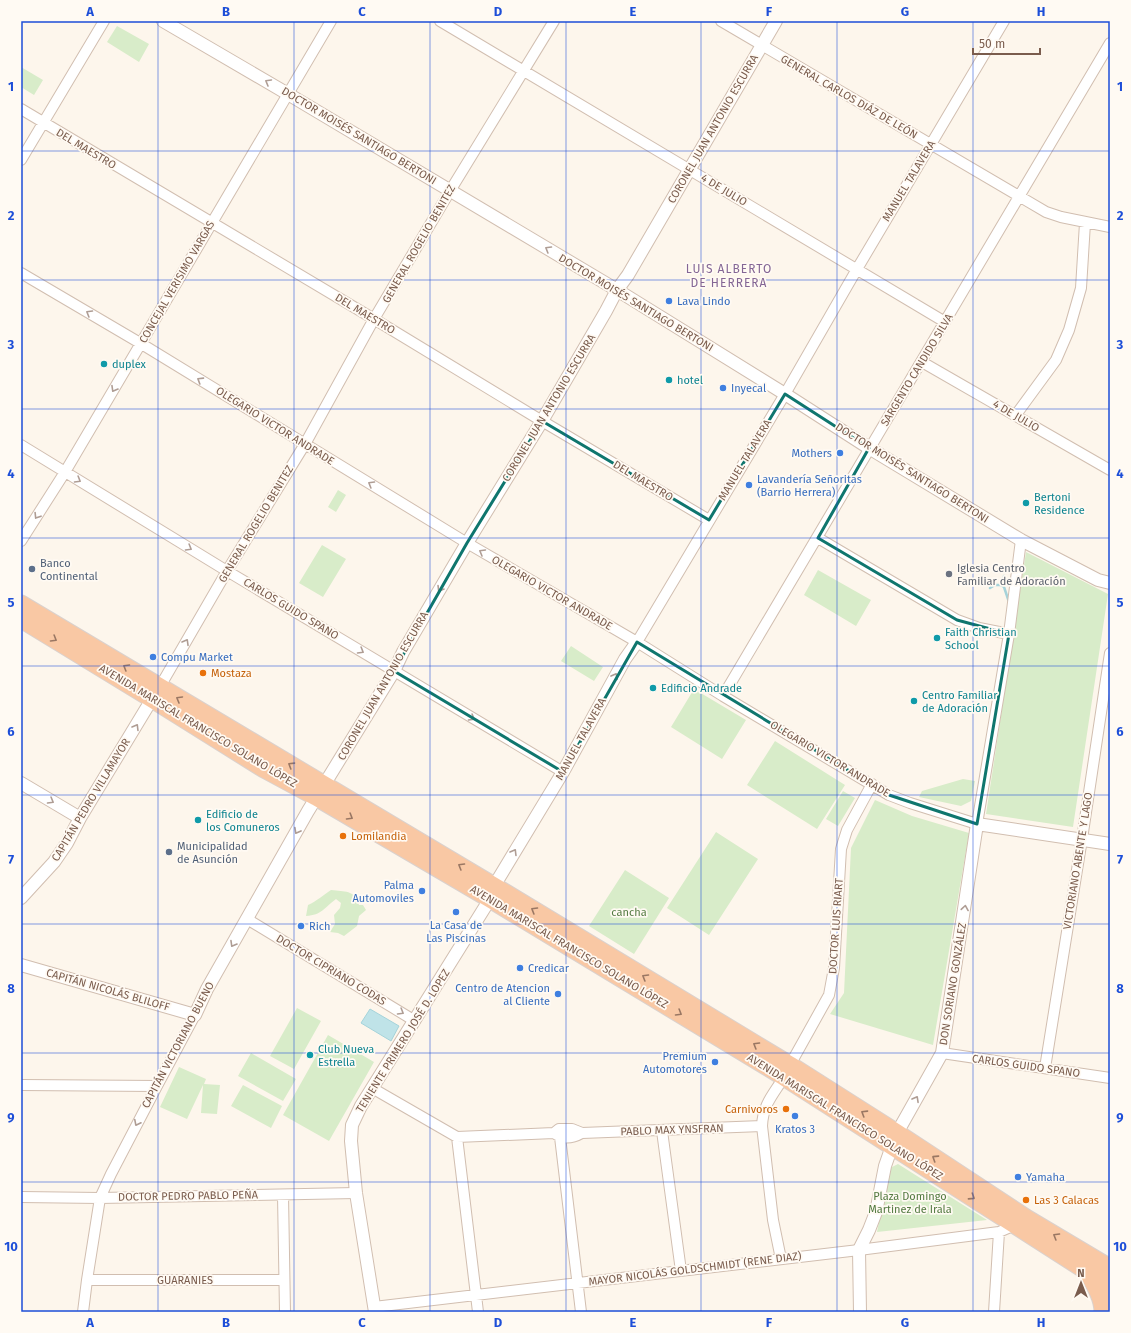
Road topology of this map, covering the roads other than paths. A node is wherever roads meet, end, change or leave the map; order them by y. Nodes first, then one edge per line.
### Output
1 (104, 21) edge
2 (163, 21) edge
3 (331, 21) edge
4 (440, 21) edge
5 (554, 21) edge
6 (721, 21) edge
7 (776, 21) edge
8 (1004, 21) edge
9 (1110, 43) edge
10 (761, 45) junction
11 (522, 70) junction
12 (288, 94) junction
13 (21, 109) edge
14 (42, 123) junction
15 (931, 145) junction
16 (21, 160) edge
17 (689, 169) junction
18 (450, 191) junction
19 (1019, 197) junction
20 (211, 222) junction
21 (1085, 223) junction
22 (1110, 227) edge
23 (857, 268) junction
24 (21, 272) edge
25 (617, 290) junction
26 (374, 319) junction
27 (946, 322) junction
28 (140, 343) junction
29 (922, 362) junction
30 (785, 394) junction
31 (1015, 416) junction
32 (542, 421) junction
33 (305, 444) junction
34 (21, 445) edge
35 (869, 448) junction
36 (1110, 470) edge
37 (65, 472) junction
38 (709, 520) junction
39 (818, 538) junction
40 (1021, 540) junction
41 (21, 541) edge
42 (467, 543) junction
43 (227, 571) junction
44 (1110, 583) edge
45 (21, 604) edge
46 (21, 619) edge
47 (1009, 634) junction
48 (637, 642) junction
49 (1110, 653) edge
50 (394, 671) junction
51 (155, 694) junction
52 (723, 696) junction
53 (563, 772) junction
54 (21, 783) edge
55 (872, 784) junction
56 (320, 792) junction
57 (80, 818) junction
58 (978, 824) junction
59 (1082, 839) junction
60 (1110, 844) edge
61 (492, 892) junction
62 (21, 898) edge
63 (247, 919) junction
64 (21, 965) edge
65 (195, 1015) junction
66 (415, 1021) junction
67 (942, 1053) junction
68 (1045, 1068) junction
69 (787, 1071) junction
70 (1110, 1078) edge
71 (21, 1085) edge
72 (157, 1086) junction
73 (372, 1088) junction
74 (762, 1126) junction
75 (662, 1131) junction
76 (557, 1135) junction
77 (457, 1137) junction
78 (895, 1140) junction
79 (356, 1193) junction
80 (284, 1195) junction
81 (21, 1198) edge
82 (100, 1198) junction
83 (1015, 1225) junction
84 (999, 1232) junction
85 (859, 1250) junction
86 (1089, 1256) junction
87 (1110, 1256) edge
88 (781, 1259) junction
89 (1110, 1268) edge
90 (681, 1271) junction
91 (1088, 1273) junction
92 (87, 1280) junction
93 (284, 1280) junction
94 (578, 1283) junction
95 (1110, 1286) edge
96 (476, 1294) junction
97 (374, 1309) edge
98 (83, 1312) edge
99 (285, 1312) edge
100 (478, 1312) edge
101 (581, 1312) edge
102 (860, 1312) edge
103 (994, 1312) edge
104 (1103, 1312) edge

1 - 14 street
12 -> 2 street, DOCTOR MOISÉS SANTIAGO BERTONI
3 - 12 street, CONCEJAL VERISIMO VARGAS
4 - 11 street, 4 DE JULIO
5 - 11 street, GENERAL ROGELIO BENITEZ
6 - 10 street, GENERAL CARLOS DIÁZ DE LEÓN
7 - 10 street, CORONEL JUAN ANTONIO ESCURRA
8 - 15 street, MANUEL TALAVERA
9 - 19 street, SARGENTO CANDIDO SILVA
10 - 15 street, GENERAL CARLOS DIÁZ DE LEÓN
10 - 17 street, CORONEL JUAN ANTONIO ESCURRA
11 - 17 street, 4 DE JULIO
11 - 18 street, GENERAL ROGELIO BENITEZ
12 - 18 street, DOCTOR MOISÉS SANTIAGO BERTONI
12 - 20 street, CONCEJAL VERISIMO VARGAS
13 - 14 street, DEL MAESTRO
14 - 16 street
14 - 20 street, DEL MAESTRO
15 - 19 street, GENERAL CARLOS DIÁZ DE LEÓN
15 - 23 street, MANUEL TALAVERA
17 - 23 street, 4 DE JULIO
17 - 25 street, CORONEL JUAN ANTONIO ESCURRA
25 -> 18 street, DOCTOR MOISÉS SANTIAGO BERTONI
18 - 26 street, GENERAL ROGELIO BENITEZ
19 - 21 street, GENERAL CARLOS DIÁZ DE LEÓN
19 - 27 street, SARGENTO CANDIDO SILVA
20 - 26 street, DEL MAESTRO
20 - 28 street, CONCEJAL VERISIMO VARGAS
21 - 22 street, GENERAL CARLOS DIÁZ DE LEÓN
21 - 31 street
23 - 27 street, 4 DE JULIO
23 - 30 street, MANUEL TALAVERA
28 -> 24 street, OLEGARIO VICTOR ANDRADE
25 - 30 street, DOCTOR MOISÉS SANTIAGO BERTONI
25 - 32 street, CORONEL JUAN ANTONIO ESCURRA
26 - 32 street, DEL MAESTRO
26 - 33 street, GENERAL ROGELIO BENITEZ
27 - 29 street, SARGENTO CANDIDO SILVA
33 -> 28 street, OLEGARIO VICTOR ANDRADE
28 -> 37 street, CONCEJAL VERISIMO VARGAS
29 - 31 street, 4 DE JULIO
29 - 35 street, SARGENTO CANDIDO SILVA
30 - 35 street, DOCTOR MOISÉS SANTIAGO BERTONI
30 - 38 street, MANUEL TALAVERA
31 - 36 street, 4 DE JULIO
32 - 38 street, DEL MAESTRO
32 - 42 street, CORONEL JUAN ANTONIO ESCURRA
42 -> 33 street, OLEGARIO VICTOR ANDRADE
33 - 43 street, GENERAL ROGELIO BENITEZ
34 - 37 street, CARLOS GUIDO SPANO
35 - 39 street, SARGENTO CANDIDO SILVA
35 - 40 street, DOCTOR MOISÉS SANTIAGO BERTONI
37 -> 41 street, CONCEJAL VERISIMO VARGAS
37 -> 43 street, CARLOS GUIDO SPANO
38 - 48 street, MANUEL TALAVERA
39 - 47 street
39 - 52 street, SARGENTO CANDIDO SILVA
40 - 44 street, DOCTOR MOISÉS SANTIAGO BERTONI
40 - 47 street
48 -> 42 street, OLEGARIO VICTOR ANDRADE
42 -> 50 street, CORONEL JUAN ANTONIO ESCURRA
43 -> 50 street, CARLOS GUIDO SPANO
51 -> 43 street, GENERAL ROGELIO BENITEZ
51 -> 45 highway, AVENIDA MARISCAL FRANCISCO SOLANO LÓPEZ
46 -> 51 highway, AVENIDA MARISCAL FRANCISCO SOLANO LÓPEZ
47 - 58 street
48 - 52 street, OLEGARIO VICTOR ANDRADE
53 -> 48 street, MANUEL TALAVERA
49 - 59 street, VICTORIANO ABENTE Y LAGO
50 -> 53 street, CARLOS GUIDO SPANO
50 - 56 street, CORONEL JUAN ANTONIO ESCURRA
51 - 56 highway, AVENIDA MARISCAL FRANCISCO SOLANO LÓPEZ
57 -> 51 street, CAPITÁN PEDRO VILLAMAYOR
52 - 55 street, OLEGARIO VICTOR ANDRADE
61 -> 53 street, MANUEL TALAVERA
54 -> 57 street
55 - 58 street, OLEGARIO VICTOR ANDRADE
55 - 69 street, DOCTOR LUIS RIART
56 - 61 highway, AVENIDA MARISCAL FRANCISCO SOLANO LÓPEZ
56 -> 63 street, CAPITÁN VICTORIANO BUENO
57 - 62 street, CAPITÁN PEDRO VILLAMAYOR
58 - 59 street, OLEGARIO VICTOR ANDRADE
67 -> 58 street, DON SORIANO GONZÁLEZ
59 - 60 street, OLEGARIO VICTOR ANDRADE
59 - 68 street, VICTORIANO ABENTE Y LAGO
61 - 66 street, TENIENTE PRIMERO JOSÉ D. LOPEZ
61 - 69 highway, AVENIDA MARISCAL FRANCISCO SOLANO LÓPEZ
63 -> 65 street, CAPITÁN VICTORIANO BUENO
63 -> 66 street, DOCTOR CIPRIANO CODAS
64 - 65 street, CAPITÁN NICOLÁS BLILOFF
65 - 72 street, CAPITÁN VICTORIANO BUENO
66 - 73 street, TENIENTE PRIMERO JOSÉ D. LOPEZ
67 - 68 street, CARLOS GUIDO SPANO
78 -> 67 street, DON SORIANO GONZÁLEZ
68 - 70 street, CARLOS GUIDO SPANO
69 - 74 street, DOCTOR LUIS RIART
69 - 78 highway, AVENIDA MARISCAL FRANCISCO SOLANO LÓPEZ
71 - 72 street
72 -> 82 street, CAPITÁN VICTORIANO BUENO
73 - 77 street
73 - 79 street, TENIENTE PRIMERO JOSÉ D. LOPEZ
74 - 75 street, PABLO MAX YNSFRAN
74 - 88 street, DOCTOR LUIS RIART
75 - 76 street, PABLO MAX YNSFRAN
75 - 90 street
76 - 77 street
76 - 94 street
77 - 96 street
78 -> 83 highway, AVENIDA MARISCAL FRANCISCO SOLANO LÓPEZ
78 - 85 street, DON SORIANO GONZÁLEZ
86 -> 78 highway, AVENIDA MARISCAL FRANCISCO SOLANO LÓPEZ
79 - 80 street, DOCTOR PEDRO PABLO PEÑA
79 - 97 street, TENIENTE PRIMERO JOSÉ D. LOPEZ
80 - 82 street, DOCTOR PEDRO PABLO PEÑA
80 - 93 street
81 - 82 street, DOCTOR PEDRO PABLO PEÑA
82 - 92 street, CAPITÁN VICTORIANO BUENO
83 - 84 street, MAYOR NICOLÁS GOLDSCHMIDT (RENE DIAZ)
83 - 91 highway, AVENIDA MARISCAL FRANCISCO SOLANO LÓPEZ
84 - 85 street, MAYOR NICOLÁS GOLDSCHMIDT (RENE DIAZ)
84 - 103 street
85 - 88 street, MAYOR NICOLÁS GOLDSCHMIDT (RENE DIAZ)
85 - 102 street
86 - 87 highway
86 - 89 highway, AVENIDA MARISCAL FRANCISCO SOLANO LÓPEZ
88 - 90 street, MAYOR NICOLÁS GOLDSCHMIDT (RENE DIAZ)
90 - 94 street, MAYOR NICOLÁS GOLDSCHMIDT (RENE DIAZ)
91 - 95 highway, AVENIDA MARISCAL FRANCISCO SOLANO LÓPEZ
91 - 104 highway
92 - 93 street, GUARANIES
92 - 98 street, CAPITÁN VICTORIANO BUENO
93 - 99 street
94 - 96 street, MAYOR NICOLÁS GOLDSCHMIDT (RENE DIAZ)
94 - 101 street
96 - 97 street, MAYOR NICOLÁS GOLDSCHMIDT (RENE DIAZ)
96 - 100 street

